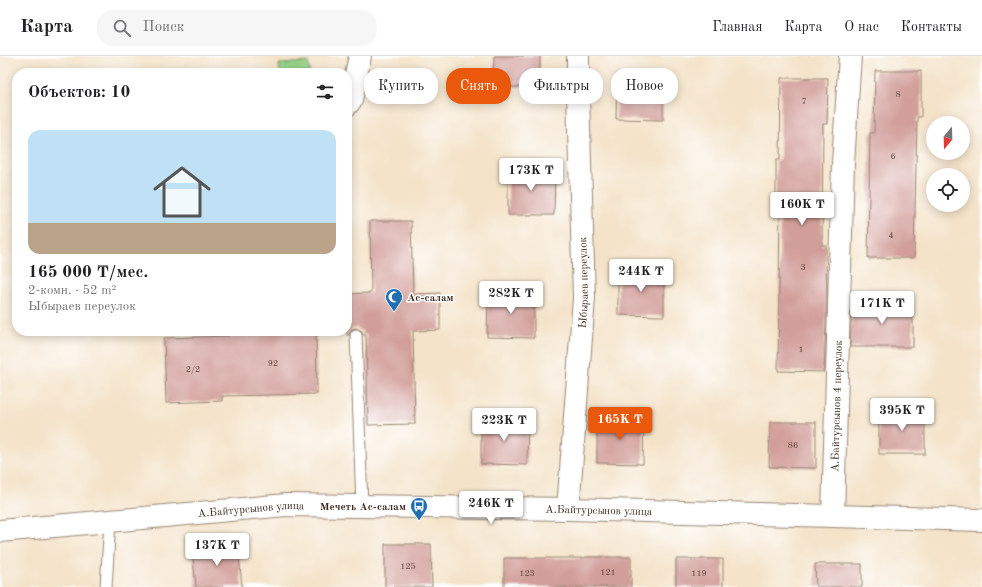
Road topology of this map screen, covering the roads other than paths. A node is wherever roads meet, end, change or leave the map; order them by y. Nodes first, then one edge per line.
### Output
1 (360, 56) edge
2 (578, 56) edge
3 (850, 56) edge
4 (352, 95) edge
5 (356, 335) dead end
6 (362, 506) junction
7 (568, 509) junction
8 (833, 516) junction
9 (982, 520) edge
10 (110, 521) junction
11 (0, 530) edge
12 (106, 587) edge

1 - 4 street
2 - 7 street, Ыбыраев переулок
3 - 8 street, А.Байтурсынов 4 переулок
5 - 6 lane
6 - 7 street, А.Байтурсынов улица
6 - 10 street, А.Байтурсынов улица
7 - 8 street, А.Байтурсынов улица
8 - 9 street, А.Байтурсынов улица
10 - 11 street, А.Байтурсынов улица
10 - 12 lane

